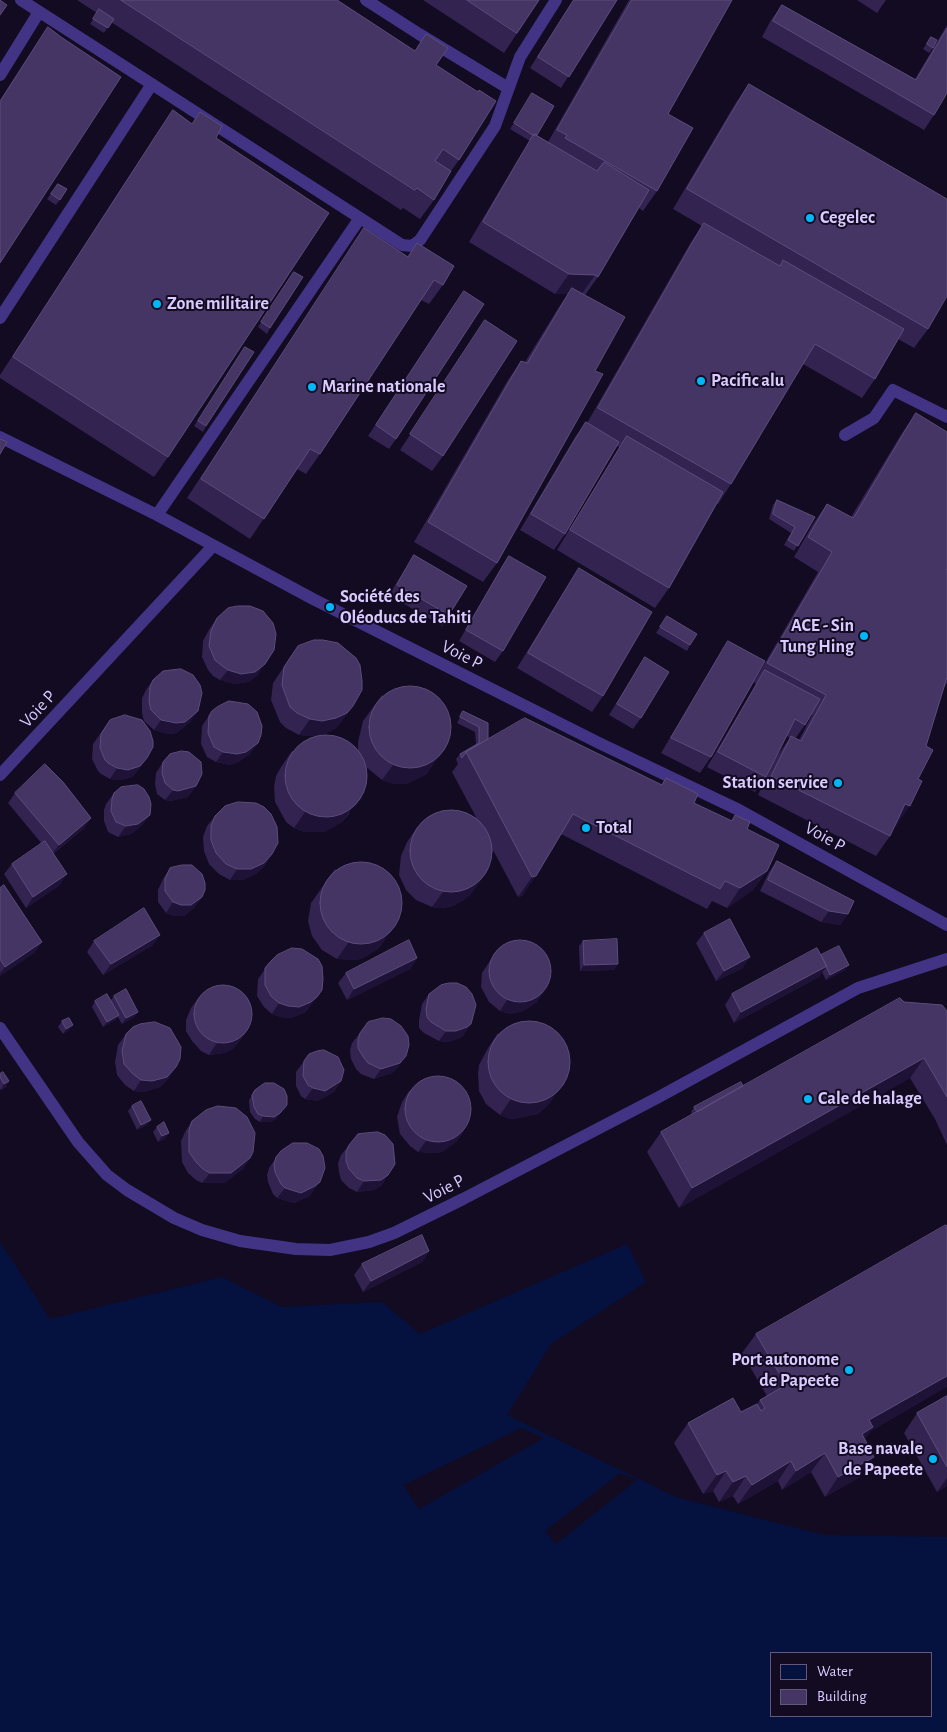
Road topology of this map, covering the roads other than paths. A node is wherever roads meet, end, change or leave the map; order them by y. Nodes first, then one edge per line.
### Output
1 (21, 0) edge
2 (366, 0) edge
3 (556, 0) edge
4 (39, 12) junction
5 (0, 75) edge
6 (152, 84) junction
7 (508, 88) junction
8 (360, 218) junction
9 (0, 318) edge
10 (947, 417) edge
11 (846, 435) dead end
12 (0, 436) edge
13 (157, 515) junction
14 (213, 546) junction
15 (0, 775) edge
16 (947, 924) edge
17 (947, 959) edge
18 (0, 1028) edge

1 - 4 lane
2 - 7 lane
3 - 7 lane
4 - 5 lane
4 - 6 lane
6 - 8 lane
6 - 9 lane
7 - 8 lane
8 - 13 lane
10 - 11 lane
12 - 13 lane
13 - 14 lane
14 - 15 lane, Voie P
14 - 16 lane, Voie P
17 - 18 lane, Voie P

